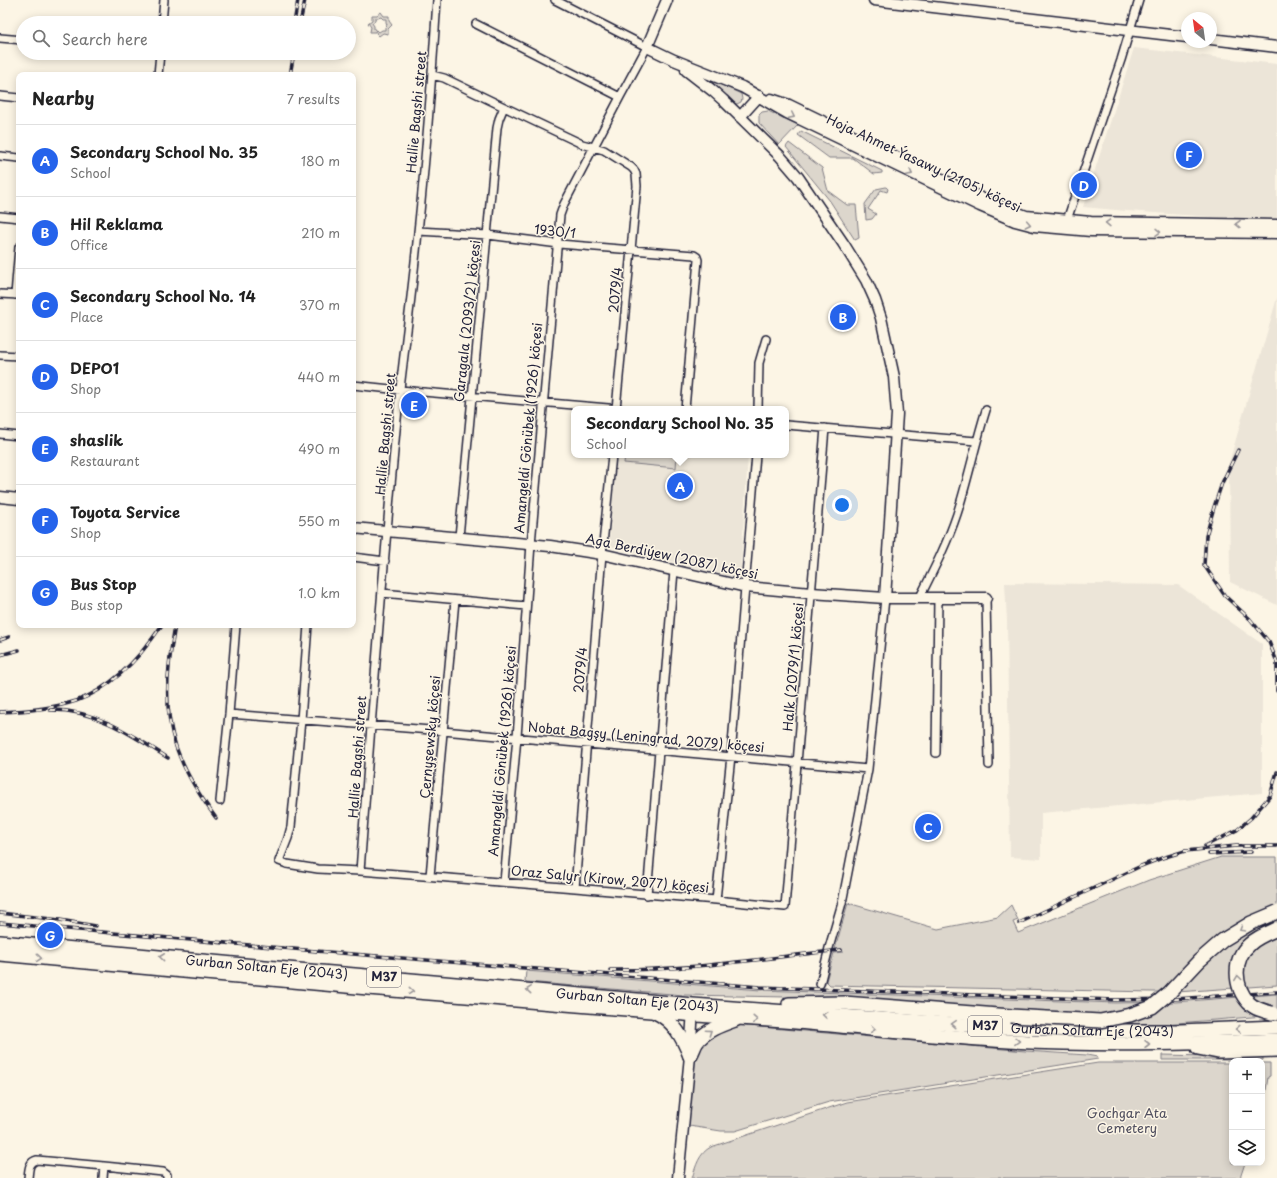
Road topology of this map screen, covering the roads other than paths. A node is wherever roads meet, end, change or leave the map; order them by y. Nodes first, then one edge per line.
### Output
1 (164, 0) edge
2 (437, 0) edge
3 (555, 0) edge
4 (667, 0) edge
5 (874, 0) edge
6 (1139, 0) edge
7 (163, 16) edge
8 (476, 24) dead end
9 (1129, 30) junction
10 (1181, 36) edge
11 (0, 38) edge
12 (16, 39) edge
13 (1217, 41) edge
14 (647, 47) junction
15 (1277, 47) edge
16 (159, 60) edge
17 (674, 60) junction
18 (158, 72) edge
19 (432, 76) junction
20 (0, 96) edge
21 (759, 96) junction
22 (620, 97) junction
23 (16, 98) edge
24 (504, 108) junction
25 (740, 117) junction
26 (593, 147) junction
27 (0, 156) edge
28 (16, 158) edge
29 (0, 216) edge
30 (16, 218) edge
31 (1066, 224) junction
32 (1277, 225) edge
33 (418, 231) junction
34 (1277, 233) edge
35 (488, 235) junction
36 (559, 244) junction
37 (630, 250) junction
38 (0, 294) edge
39 (16, 295) edge
40 (766, 339) dead end
41 (0, 355) edge
42 (16, 356) edge
43 (356, 385) edge
44 (400, 390) junction
45 (472, 396) junction
46 (544, 402) junction
47 (585, 406) edge
48 (616, 406) edge
49 (685, 406) edge
50 (758, 406) edge
51 (986, 410) dead end
52 (789, 425) edge
53 (825, 428) junction
54 (0, 434) edge
55 (896, 434) junction
56 (16, 436) edge
57 (976, 441) junction
58 (612, 458) edge
59 (756, 458) edge
60 (0, 497) edge
61 (16, 499) edge
62 (356, 528) edge
63 (388, 531) junction
64 (459, 537) junction
65 (531, 544) junction
66 (602, 554) junction
67 (356, 557) edge
68 (385, 561) junction
69 (674, 571) junction
70 (746, 587) junction
71 (382, 593) junction
72 (812, 593) junction
73 (885, 598) junction
74 (938, 598) junction
75 (986, 598) joint
76 (919, 599) junction
77 (455, 600) junction
78 (526, 606) junction
79 (236, 628) edge
80 (308, 628) edge
81 (229, 714) junction
82 (301, 720) junction
83 (371, 725) junction
84 (443, 731) junction
85 (516, 737) junction
86 (586, 744) junction
87 (658, 750) junction
88 (936, 753) dead end
89 (731, 756) junction
90 (797, 762) junction
91 (988, 765) dead end
92 (868, 769) junction
93 (220, 801) dead end
94 (360, 871) junction
95 (430, 876) junction
96 (504, 882) junction
97 (575, 888) junction
98 (647, 895) junction
99 (716, 900) junction
100 (785, 907) joint
101 (1277, 912) edge
102 (1277, 929) edge
103 (0, 942) edge
104 (0, 954) edge
105 (820, 984) dead end
106 (715, 1006) junction
107 (693, 1010) junction
108 (651, 1011) junction
109 (1274, 1013) edge
110 (738, 1018) junction
111 (1277, 1027) edge
112 (1277, 1040) edge
113 (1179, 1044) junction
114 (1277, 1050) edge
115 (690, 1056) junction
116 (104, 1166) junction
117 (28, 1178) edge
118 (103, 1178) edge
119 (167, 1178) edge
120 (678, 1178) edge

1 - 7 street
2 - 19 street, Hallie Bagshi street
3 - 14 street, Hoja Ahmet Ýasawy (2105) köçesi
4 - 14 street, Amangeldi Gönübek (1926) köçesi
5 - 9 street
6 - 9 street
8 - 22 street
9 - 10 street
9 - 31 street
11 - 12 street
13 - 15 street
14 - 17 street, Hoja Ahmet Ýasawy (2105) köçesi
14 - 22 street, Amangeldi Gönübek (1926) köçesi
16 - 18 street
17 - 21 street, Hoja Ahmet Ýasawy (2105) köçesi
17 - 25 street, Hoja Ahmet Ýasawy (2105) köçesi
19 - 24 street
19 - 33 street, Hallie Bagshi street
20 - 23 street
21 - 25 street
21 - 31 street, Hoja Ahmet Ýasawy (2105) köçesi
22 - 26 street, Amangeldi Gönübek (1926) köçesi
24 - 26 street
24 - 35 street, Garagala (2093/2) köçesi
25 - 55 street, Hoja Ahmet Ýasawy (2105) köçesi
26 - 36 street, Amangeldi Gönübek (1926) köçesi
26 - 37 street, 2079/4 / 2079/4
27 - 28 street
29 - 30 street
32 -> 31 street, Hoja Ahmet Ýasawy (2105) köçesi
31 -> 34 street, Hoja Ahmet Ýasawy (2105) köçesi
33 - 35 street, 1930/1
33 - 44 street, Hallie Bagshi street
35 - 36 street, 1930/1
35 - 45 street, Garagala (2093/2) köçesi
36 - 37 street, 1930/1
36 - 46 street, Amangeldi Gönübek (1926) köçesi
37 - 48 street, 2079/4 / 2079/4
37 - 49 street, 1930/1
38 - 39 street
40 - 50 street
41 - 42 street
43 - 44 street
44 - 45 street
44 - 63 street, Hallie Bagshi street
45 - 46 street
45 - 64 street, Garagala (2093/2) köçesi
46 - 47 street
46 - 65 street, Amangeldi Gönübek (1926) köçesi
51 - 57 street
52 - 53 street
53 - 55 street
53 - 72 street, Halk (2079/1) köçesi
54 - 56 street
55 - 57 street
55 - 73 street, Hoja Ahmet Ýasawy (2105) köçesi
57 - 76 street
58 - 66 street, 2079/4 / 2079/4
59 - 70 street
60 - 61 street
62 - 63 street, Aga Berdiýew (2087) köçesi
63 - 64 street, Aga Berdiýew (2087) köçesi
63 - 68 street, Hallie Bagshi street
64 - 65 street, Aga Berdiýew (2087) köçesi
65 - 66 street, Aga Berdiýew (2087) köçesi
65 - 78 street, Amangeldi Gönübek (1926) köçesi
66 - 69 street, Aga Berdiýew (2087) köçesi
66 - 86 street, 2079/4 / 2079/4
67 - 68 street
68 - 71 street, Hallie Bagshi street
69 - 70 street, Aga Berdiýew (2087) köçesi
69 - 87 street
70 - 72 street, Aga Berdiýew (2087) köçesi
70 - 89 street
71 - 77 street
71 - 83 street, Hallie Bagshi street
72 - 73 street, Aga Berdiýew (2087) köçesi
72 - 90 street, Halk (2079/1) köçesi
73 - 76 street, Aga Berdiýew (2087) köçesi
73 - 92 street
74 - 75 street, Aga Berdiýew (2087) köçesi
74 - 76 street, Aga Berdiýew (2087) köçesi
74 - 88 street
75 - 91 street
77 - 78 street
77 - 84 street, Çernyşewsky köçesi
78 - 85 street, Amangeldi Gönübek (1926) köçesi
79 - 81 street
80 - 82 street
81 - 82 street, Nobat Bagşy (Leningrad, 2079) köçesi
81 - 93 street
82 - 83 street, Nobat Bagşy (Leningrad, 2079) köçesi
82 - 94 street, Oraz Salyr (Kirow, 2077) köçesi
83 - 84 street, Nobat Bagşy (Leningrad, 2079) köçesi
83 - 94 street, Hallie Bagshi street
84 - 85 street, Nobat Bagşy (Leningrad, 2079) köçesi
84 - 95 street, Çernyşewsky köçesi
85 - 86 street, Nobat Bagşy (Leningrad, 2079) köçesi
85 - 96 street, Amangeldi Gönübek (1926) köçesi
86 - 87 street, Nobat Bagşy (Leningrad, 2079) köçesi
86 - 97 street, 2079/4 / 2079/4
87 - 89 street, Nobat Bagşy (Leningrad, 2079) köçesi
87 - 98 street
89 - 90 street, Nobat Bagşy (Leningrad, 2079) köçesi
89 - 99 street
90 - 92 street, Nobat Bagşy (Leningrad, 2079) köçesi
90 - 100 street, Halk (2079/1) köçesi
92 - 105 street
94 - 95 street, Oraz Salyr (Kirow, 2077) köçesi
95 - 96 street, Oraz Salyr (Kirow, 2077) köçesi
96 - 97 street, Oraz Salyr (Kirow, 2077) köçesi
97 - 98 street, Oraz Salyr (Kirow, 2077) köçesi
98 - 99 street, Oraz Salyr (Kirow, 2077) köçesi
99 - 100 street, Oraz Salyr (Kirow, 2077) köçesi
101 -> 106 highway, bridge
109 -> 102 highway, bridge
107 -> 103 highway, Gurban Soltan Eje (2043) / M37
104 -> 108 highway, Gurban Soltan Eje (2043) / M37
106 - 107 highway, Gurban Soltan Eje (2043) / M37
111 -> 106 highway, Gurban Soltan Eje (2043) / M37
107 - 108 highway, Gurban Soltan Eje (2043) / M37
107 - 110 highway, Gurban Soltan Eje (2043) / M37
107 - 115 street
108 - 115 highway
110 -> 113 highway, Gurban Soltan Eje (2043) / M37
115 -> 110 highway, Gurban Soltan Eje (2043)
112 - 113 highway, Gurban Soltan Eje (2043) / M37
113 - 114 highway
115 - 120 street
116 - 117 street
116 - 118 street
116 - 119 street

